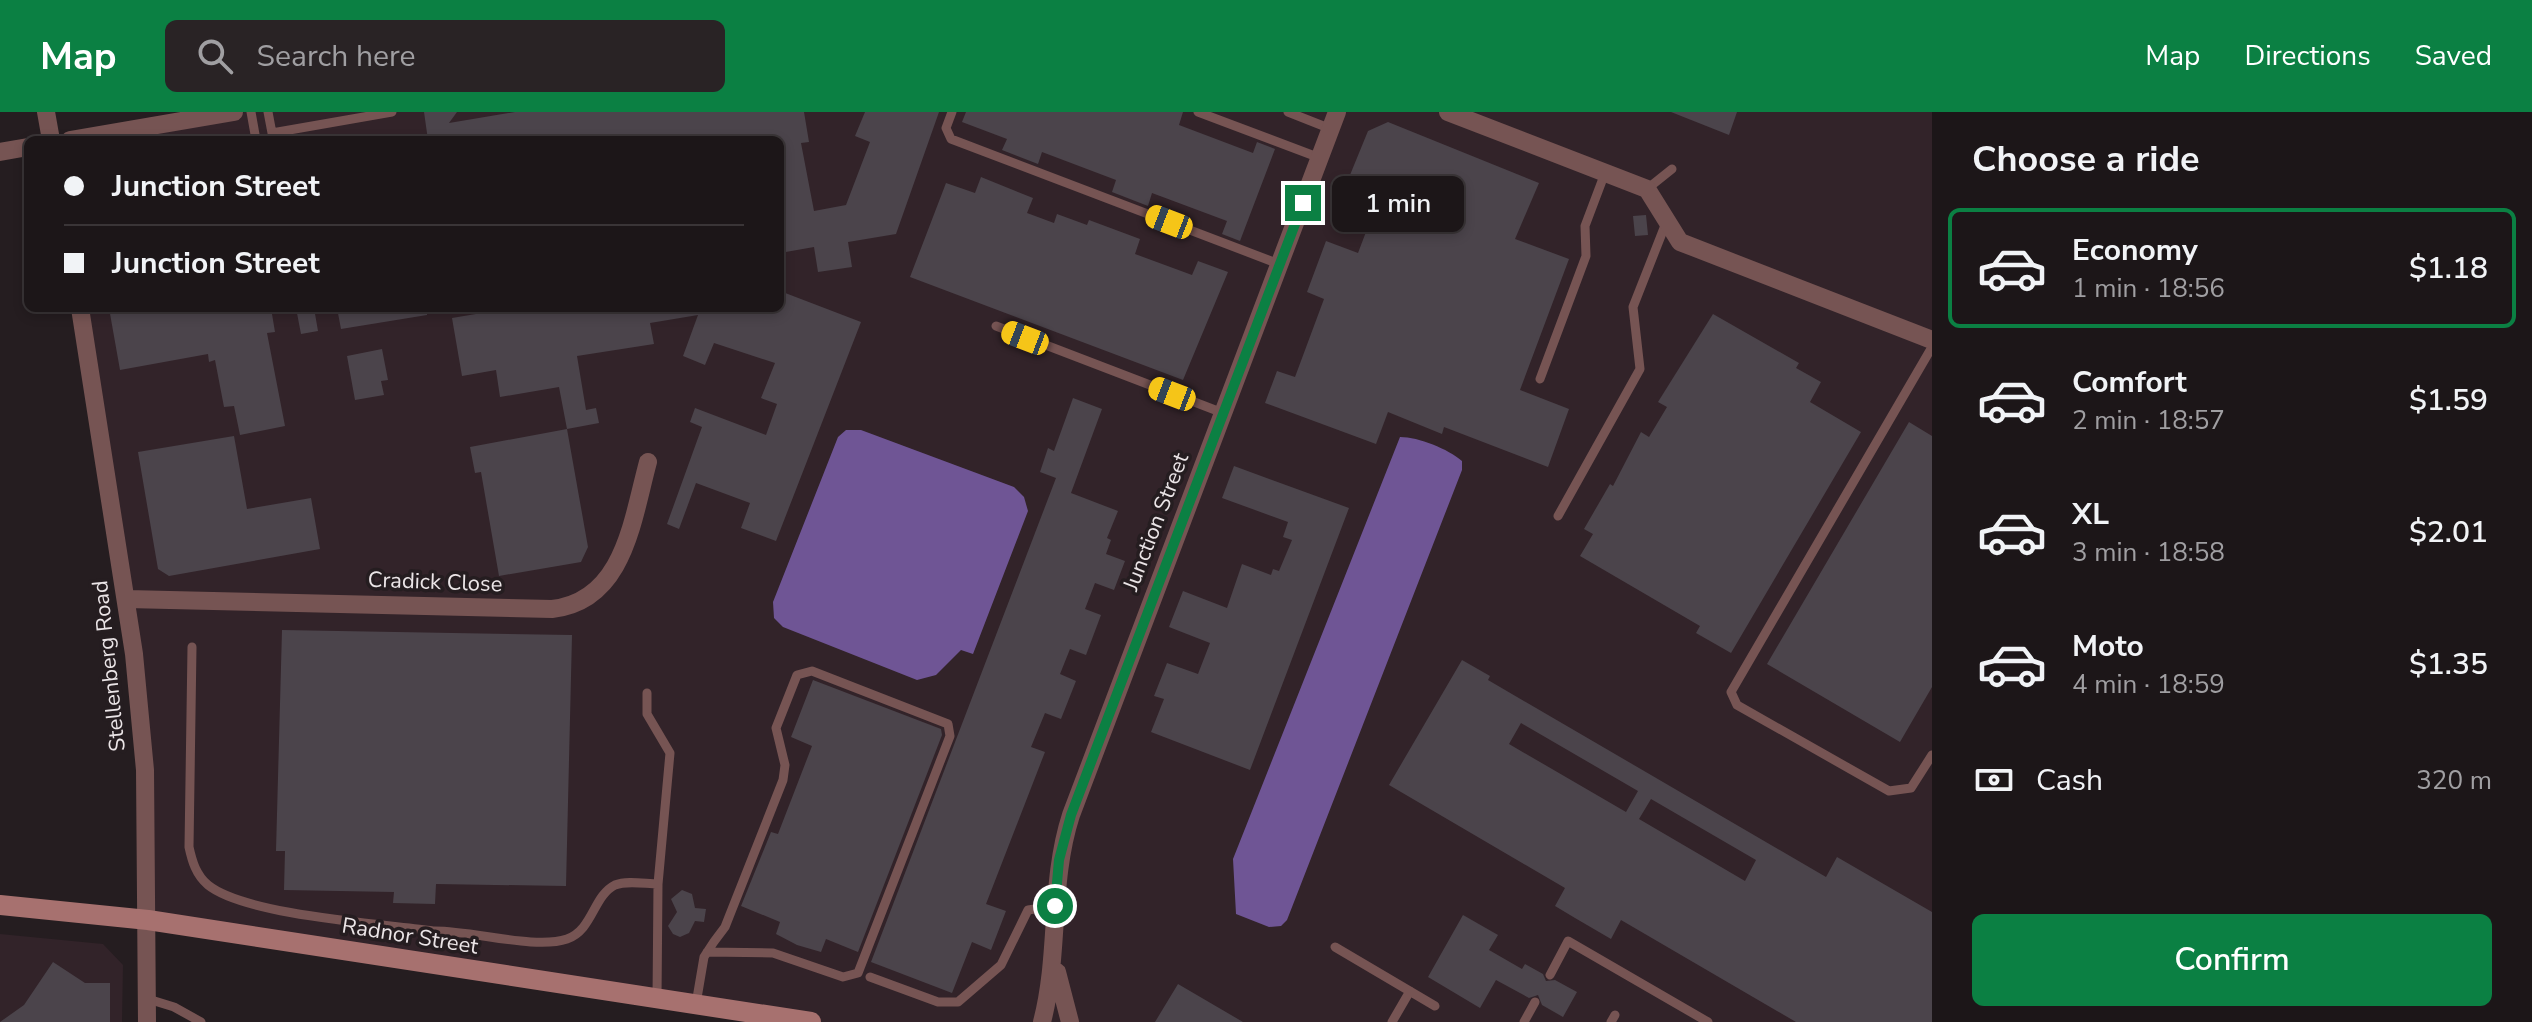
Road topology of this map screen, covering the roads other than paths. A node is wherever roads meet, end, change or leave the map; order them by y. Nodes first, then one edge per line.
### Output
1 (46, 112) edge
2 (234, 112) edge
3 (251, 112) edge
4 (268, 112) edge
5 (392, 112) edge
6 (952, 112) edge
7 (1198, 112) edge
8 (1288, 112) edge
9 (1448, 112) edge
10 (1334, 120) edge
11 (50, 136) edge
12 (93, 136) edge
13 (255, 136) edge
14 (24, 148) edge
15 (0, 152) edge
16 (1320, 158) junction
17 (1672, 169) dead end
18 (1605, 173) junction
19 (1647, 189) junction
20 (1666, 223) junction
21 (1279, 264) junction
22 (81, 312) edge
23 (996, 326) dead end
24 (1932, 340) edge
25 (1932, 347) edge
26 (1540, 379) dead end
27 (1223, 413) junction
28 (648, 462) dead end
29 (1558, 516) dead end
30 (127, 599) junction
31 (192, 647) dead end
32 (647, 693) dead end
33 (1932, 755) edge
34 (658, 884) junction
35 (0, 905) edge
36 (1055, 906) junction
37 (148, 920) junction
38 (1335, 947) dead end
39 (707, 952) junction
40 (1055, 957) junction
41 (1550, 975) dead end
42 (870, 977) dead end
43 (1410, 991) junction
44 (657, 998) junction
45 (148, 999) junction
46 (1535, 1002) dead end
47 (696, 1004) junction
48 (1435, 1006) dead end
49 (147, 1022) edge
50 (201, 1022) edge
51 (811, 1022) edge
52 (1042, 1022) edge
53 (1070, 1022) edge
54 (1392, 1022) edge
55 (1524, 1022) edge
56 (1708, 1022) edge

1 - 11 street
2 - 12 street
3 - 13 lane
4 - 5 lane
6 - 21 lane
7 - 16 lane
8 - 10 lane
9 - 18 street
10 - 16 street, Junction Street
14 - 15 street
16 - 21 street, Junction Street
17 - 19 lane
18 - 19 street
18 - 26 lane
19 - 20 street
20 - 24 street
20 - 29 lane
21 - 27 street, Junction Street
22 - 30 street, Stellenberg Road
23 - 27 lane
25 - 33 lane
27 - 36 street, Junction Street
28 - 30 street, Cradick Close
30 - 37 street, Stellenberg Road
31 - 34 lane
32 - 34 lane
34 - 44 lane
35 - 37 street, Radnor Street
36 - 40 street, Junction Street
36 - 42 lane
37 - 44 street, Radnor Street
37 - 45 street, Stellenberg Road
38 - 43 lane
39 - 39 lane
39 - 47 lane
40 - 52 street, Junction Street
40 - 53 street, Junction Street
41 - 56 lane
43 - 48 lane
43 - 54 lane
44 - 47 street, Radnor Street
45 - 49 street, Stellenberg Road
45 - 50 lane
46 - 55 lane
47 - 51 street, Radnor Street

